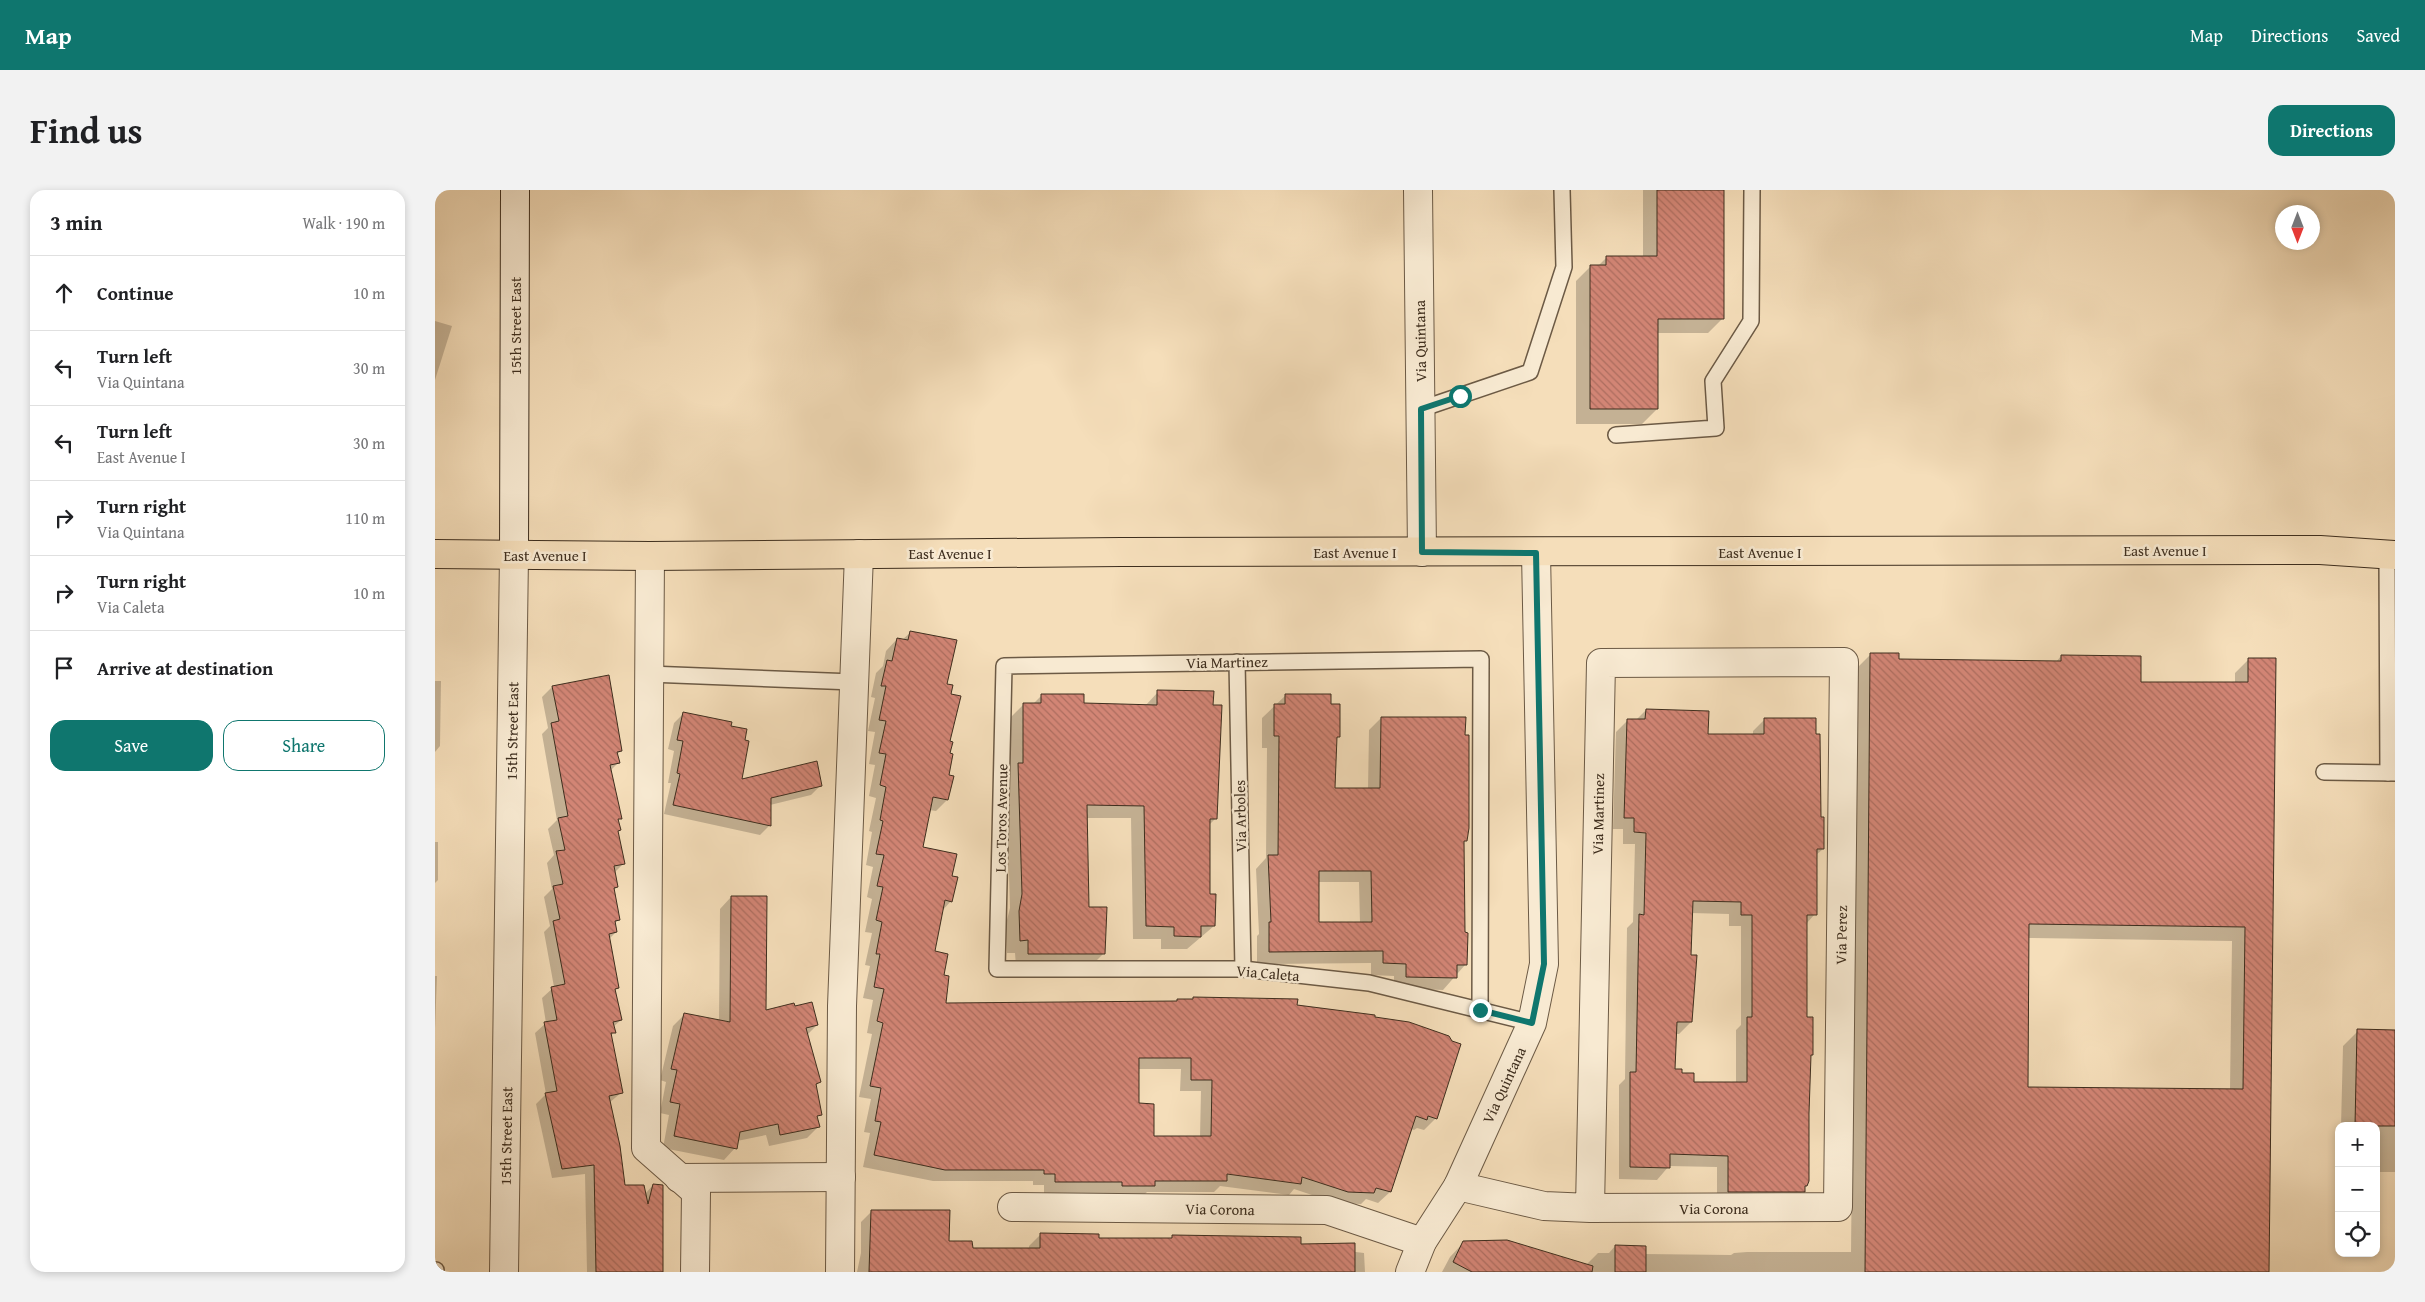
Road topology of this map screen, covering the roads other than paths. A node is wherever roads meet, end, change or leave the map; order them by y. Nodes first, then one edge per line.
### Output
1 (515, 190) edge
2 (1418, 190) edge
3 (1562, 190) edge
4 (1752, 190) edge
5 (1421, 409) junction
6 (1616, 435) dead end
7 (1422, 552) junction
8 (1536, 553) junction
9 (435, 554) edge
10 (514, 554) junction
11 (859, 554) junction
12 (2391, 555) edge
13 (650, 556) junction
14 (1237, 662) junction
15 (1844, 662) joint
16 (1004, 666) joint
17 (649, 674) junction
18 (854, 682) junction
19 (2324, 772) dead end
20 (2392, 773) edge
21 (997, 969) joint
22 (1243, 969) junction
23 (1480, 1010) junction
24 (1532, 1023) junction
25 (841, 1177) junction
26 (679, 1178) junction
27 (1458, 1186) junction
28 (1012, 1207) dead end
29 (1838, 1207) joint
30 (1590, 1208) junction
31 (1422, 1242) junction
32 (504, 1272) edge
33 (695, 1272) edge
34 (840, 1272) edge
35 (1410, 1272) edge

1 - 10 street, 15th Street East
2 - 5 street, Via Quintana
3 - 5 lane
4 - 6 lane
5 - 7 street, Via Quintana
7 - 8 main road, East Avenue I
7 - 11 main road, East Avenue I
8 - 12 main road, East Avenue I
8 - 24 street, Via Quintana
9 - 10 main road, East Avenue I
10 - 13 main road, East Avenue I
10 - 32 street, 15th Street East
11 - 13 main road, East Avenue I
11 - 18 street
12 - 20 lane
13 - 17 street
14 - 16 lane, Via Martinez
14 - 22 lane, Via Arboles
14 - 23 lane, Via Martinez
15 - 29 street, Via Perez
15 - 30 street, Via Martinez
16 - 21 lane, Los Toros Avenue
17 - 18 lane
17 - 26 street
18 - 25 street
19 - 20 lane
21 - 22 lane, Via Caleta
22 - 23 lane, Via Caleta
23 - 24 lane, Via Caleta
24 - 27 street, Via Quintana
25 - 26 street
25 - 34 street
26 - 33 street
27 - 30 street, Via Corona
27 - 31 street, Via Quintana
28 - 31 street, Via Corona
29 - 30 street, Via Corona
31 - 35 street, Via Quintana

